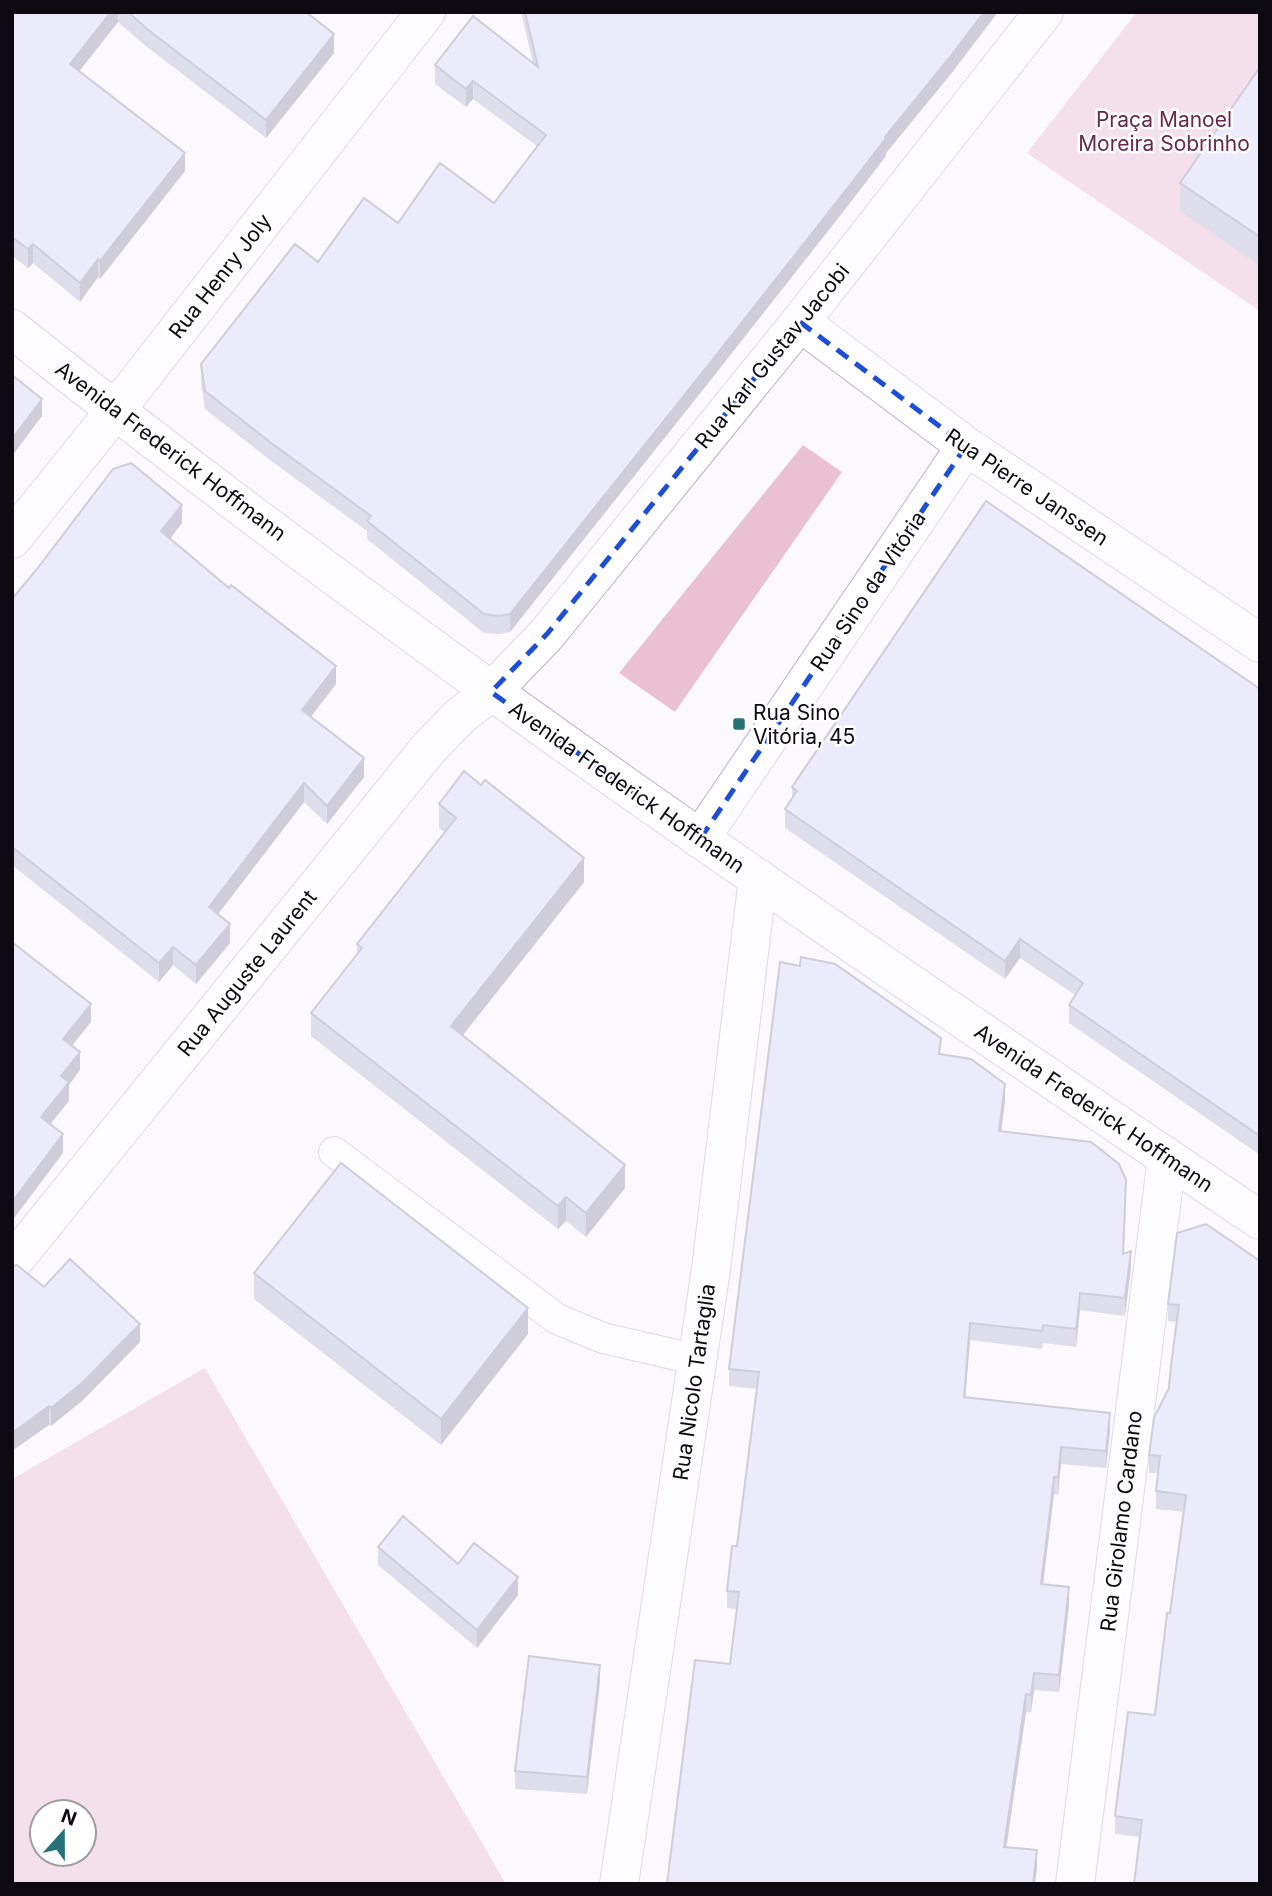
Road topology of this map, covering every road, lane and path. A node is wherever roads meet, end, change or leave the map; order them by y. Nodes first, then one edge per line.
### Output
1 (426, 12) edge
2 (1044, 12) edge
3 (800, 323) junction
4 (12, 329) edge
5 (115, 411) junction
6 (966, 446) junction
7 (12, 539) edge
8 (1260, 643) edge
9 (491, 692) junction
10 (700, 839) junction
11 (758, 878) junction
12 (334, 1152) dead end
13 (1167, 1158) junction
14 (1260, 1220) edge
15 (12, 1264) edge
16 (698, 1360) junction
17 (619, 1884) edge
18 (1075, 1884) edge

1 - 5 street, Rua Henry Joly
2 - 3 street, Rua Karl Gustav Jacobi
3 - 6 street, Rua Pierre Janssen
3 - 9 street, Rua Karl Gustav Jacobi
4 - 5 street, Avenida Frederick Hoffmann
5 - 7 street, Rua Henry Joly
5 - 9 street, Avenida Frederick Hoffmann
6 - 8 street, Rua Pierre Janssen
6 - 10 street, Rua Sino da Vitória
9 - 10 street, Avenida Frederick Hoffmann
9 - 15 street, Rua Auguste Laurent
10 - 11 street, Avenida Frederick Hoffmann
11 - 13 street, Avenida Frederick Hoffmann
11 - 16 street, Rua Nicolo Tartaglia
12 - 16 lane
13 - 14 street, Avenida Frederick Hoffmann
13 - 18 street, Rua Girolamo Cardano
16 - 17 street, Rua Nicolo Tartaglia

